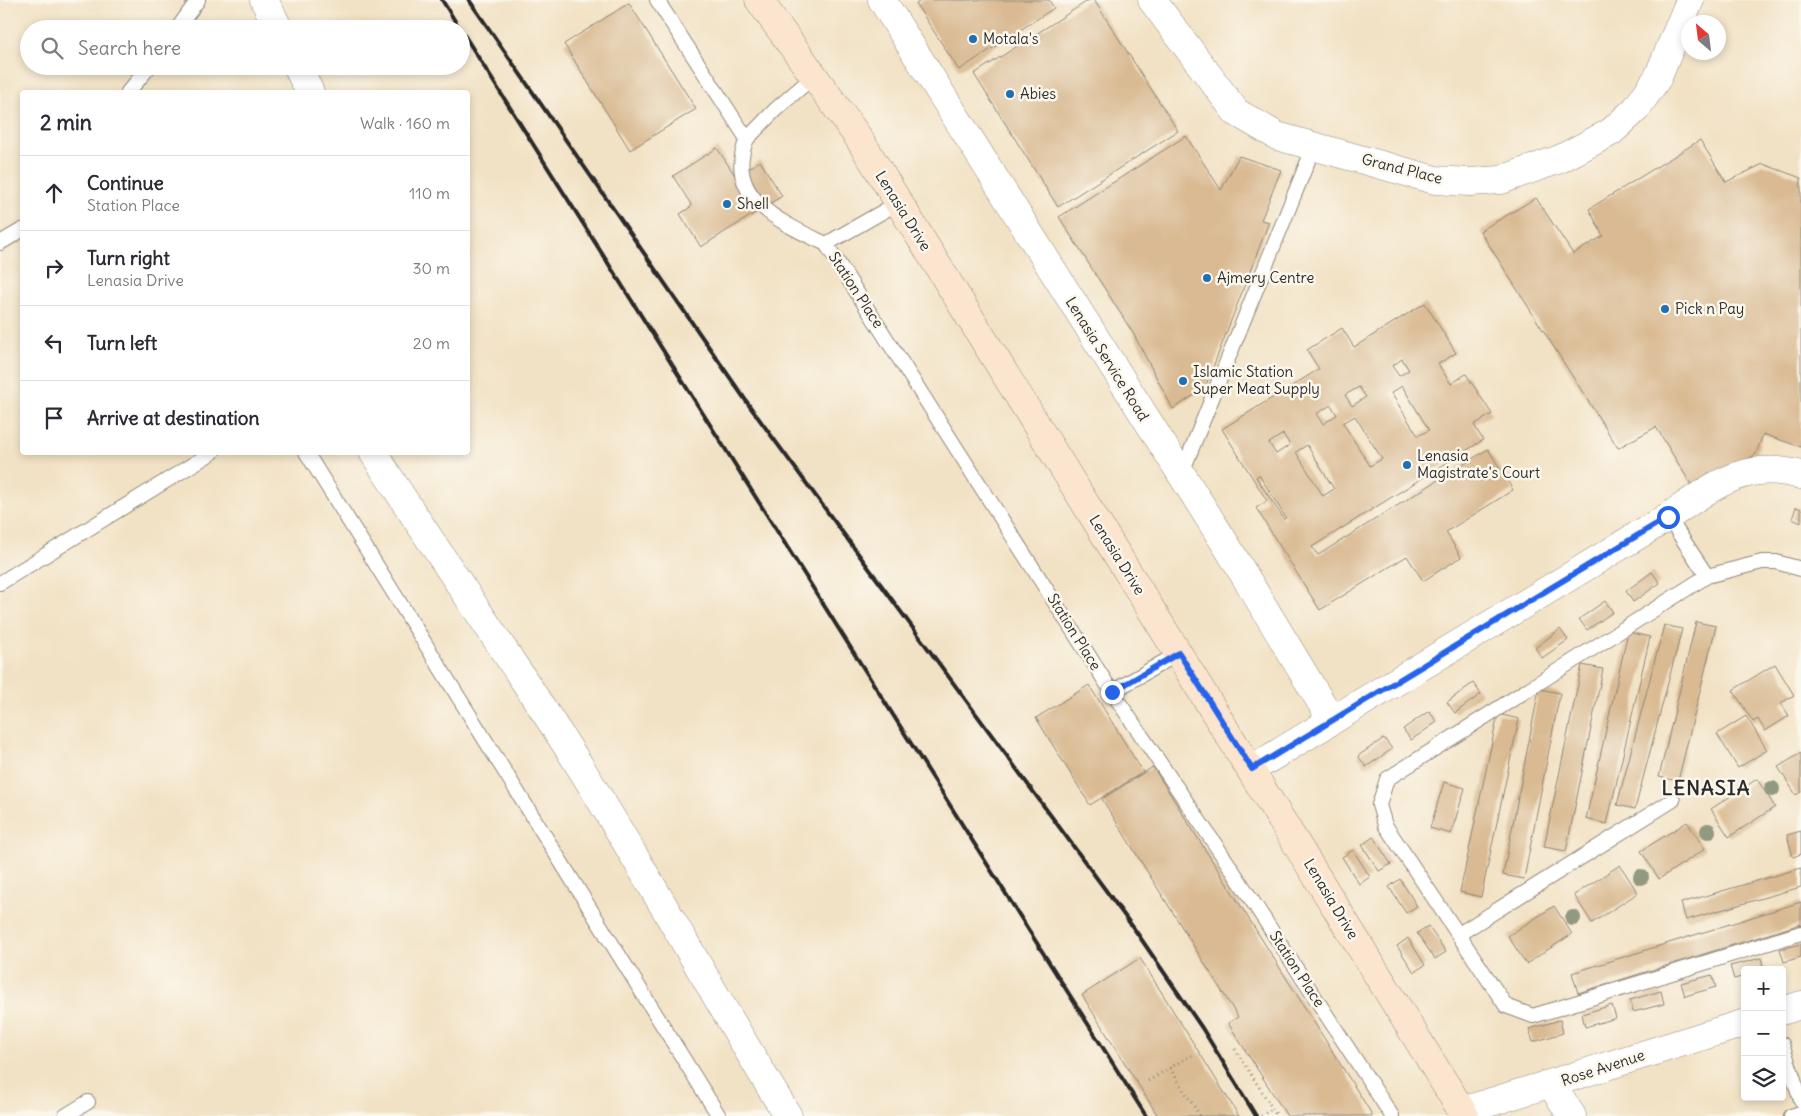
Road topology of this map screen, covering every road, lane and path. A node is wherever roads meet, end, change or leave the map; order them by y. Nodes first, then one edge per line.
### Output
1 (198, 0) edge
2 (264, 0) edge
3 (657, 0) edge
4 (759, 0) edge
5 (882, 0) edge
6 (1152, 0) edge
7 (1690, 0) edge
8 (184, 20) edge
9 (274, 20) edge
10 (142, 75) edge
11 (302, 75) edge
12 (814, 76) junction
13 (130, 90) edge
14 (309, 90) edge
15 (747, 139) junction
16 (1314, 146) junction
17 (898, 203) junction
18 (20, 231) edge
19 (0, 243) edge
20 (826, 244) junction
21 (208, 455) edge
22 (308, 455) edge
23 (375, 455) edge
24 (1181, 475) junction
25 (1801, 475) edge
26 (1668, 517) junction
27 (1801, 569) edge
28 (1707, 576) junction
29 (0, 583) edge
30 (1179, 653) junction
31 (1112, 692) junction
32 (1331, 719) junction
33 (1252, 769) junction
34 (1673, 800) dead end
35 (1801, 933) edge
36 (1459, 934) junction
37 (1801, 1005) edge
38 (1786, 1010) edge
39 (1741, 1024) edge
40 (1235, 1049) dead end
41 (1195, 1053) dead end
42 (1786, 1056) edge
43 (1170, 1068) junction
44 (1148, 1081) dead end
45 (1551, 1084) junction
46 (1801, 1100) edge
47 (88, 1102) dead end
48 (1272, 1109) junction
49 (1463, 1113) edge
50 (1801, 1113) edge
51 (64, 1116) edge
52 (719, 1116) edge
53 (788, 1116) edge
54 (1200, 1116) edge
55 (1261, 1116) edge
56 (1277, 1116) edge
57 (1392, 1116) edge
58 (1572, 1116) edge
59 (1791, 1116) edge

1 - 8 lane
2 - 9 street
3 - 15 lane
4 - 12 main road, Lenasia Drive
5 - 24 street, Lenasia Service Road
6 - 16 street, Grand Place
7 - 16 street, Grand Place
10 - 13 lane
11 - 14 street
12 - 15 lane
12 - 17 main road, Lenasia Drive
15 - 20 lane
16 - 24 lane
17 - 20 lane
17 - 30 main road, Lenasia Drive
18 - 19 lane
20 - 31 lane, Station Place
21 - 29 lane
22 - 52 lane
23 - 53 street
24 - 32 street, Lenasia Service Road
25 - 26 street
26 - 28 lane
26 - 32 street
27 - 28 lane
28 - 36 lane
30 - 31 lane
30 - 33 main road, Lenasia Drive
31 - 57 lane, Station Place
32 - 33 street
33 - 49 main road, Lenasia Drive
34 - 36 lane
35 - 36 lane
37 - 38 street
39 - 45 street, Rose Avenue
40 - 48 path
41 - 43 path
42 - 46 lane
43 - 44 path
43 - 54 path
45 - 49 street, Rose Avenue
45 - 58 street
47 - 51 lane
48 - 55 path
48 - 56 path
50 - 59 lane

